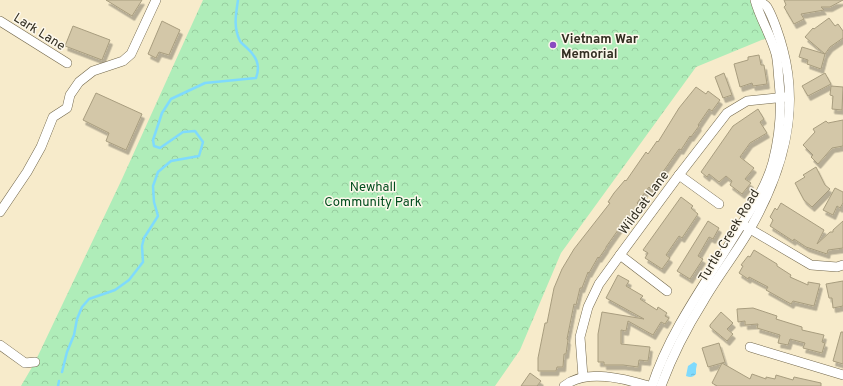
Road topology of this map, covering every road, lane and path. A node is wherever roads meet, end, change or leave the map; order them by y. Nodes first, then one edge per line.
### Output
1 (156, 0) edge
2 (756, 0) edge
3 (0, 21) edge
4 (67, 63) dead end
5 (785, 97) junction
6 (680, 174) junction
7 (718, 204) dead end
8 (0, 212) edge
9 (746, 226) junction
10 (620, 255) junction
11 (843, 265) edge
12 (667, 291) dead end
13 (0, 345) edge
14 (750, 347) dead end
15 (35, 362) dead end
16 (843, 375) edge
17 (583, 377) junction
18 (564, 386) edge
19 (651, 386) edge
20 (661, 386) edge

1 - 8 street
2 - 5 street, Turtle Creek Road
3 - 4 street, Lark Lane
5 - 6 street, Wildcat Lane
5 - 9 street, Turtle Creek Road
6 - 7 street
6 - 10 street, Wildcat Lane
9 - 11 street
9 - 19 street, Turtle Creek Road
9 - 20 street, Turtle Creek Road
10 - 12 street
10 - 17 street, Wildcat Lane
13 - 15 street
14 - 16 street
17 - 18 street
17 - 19 street

